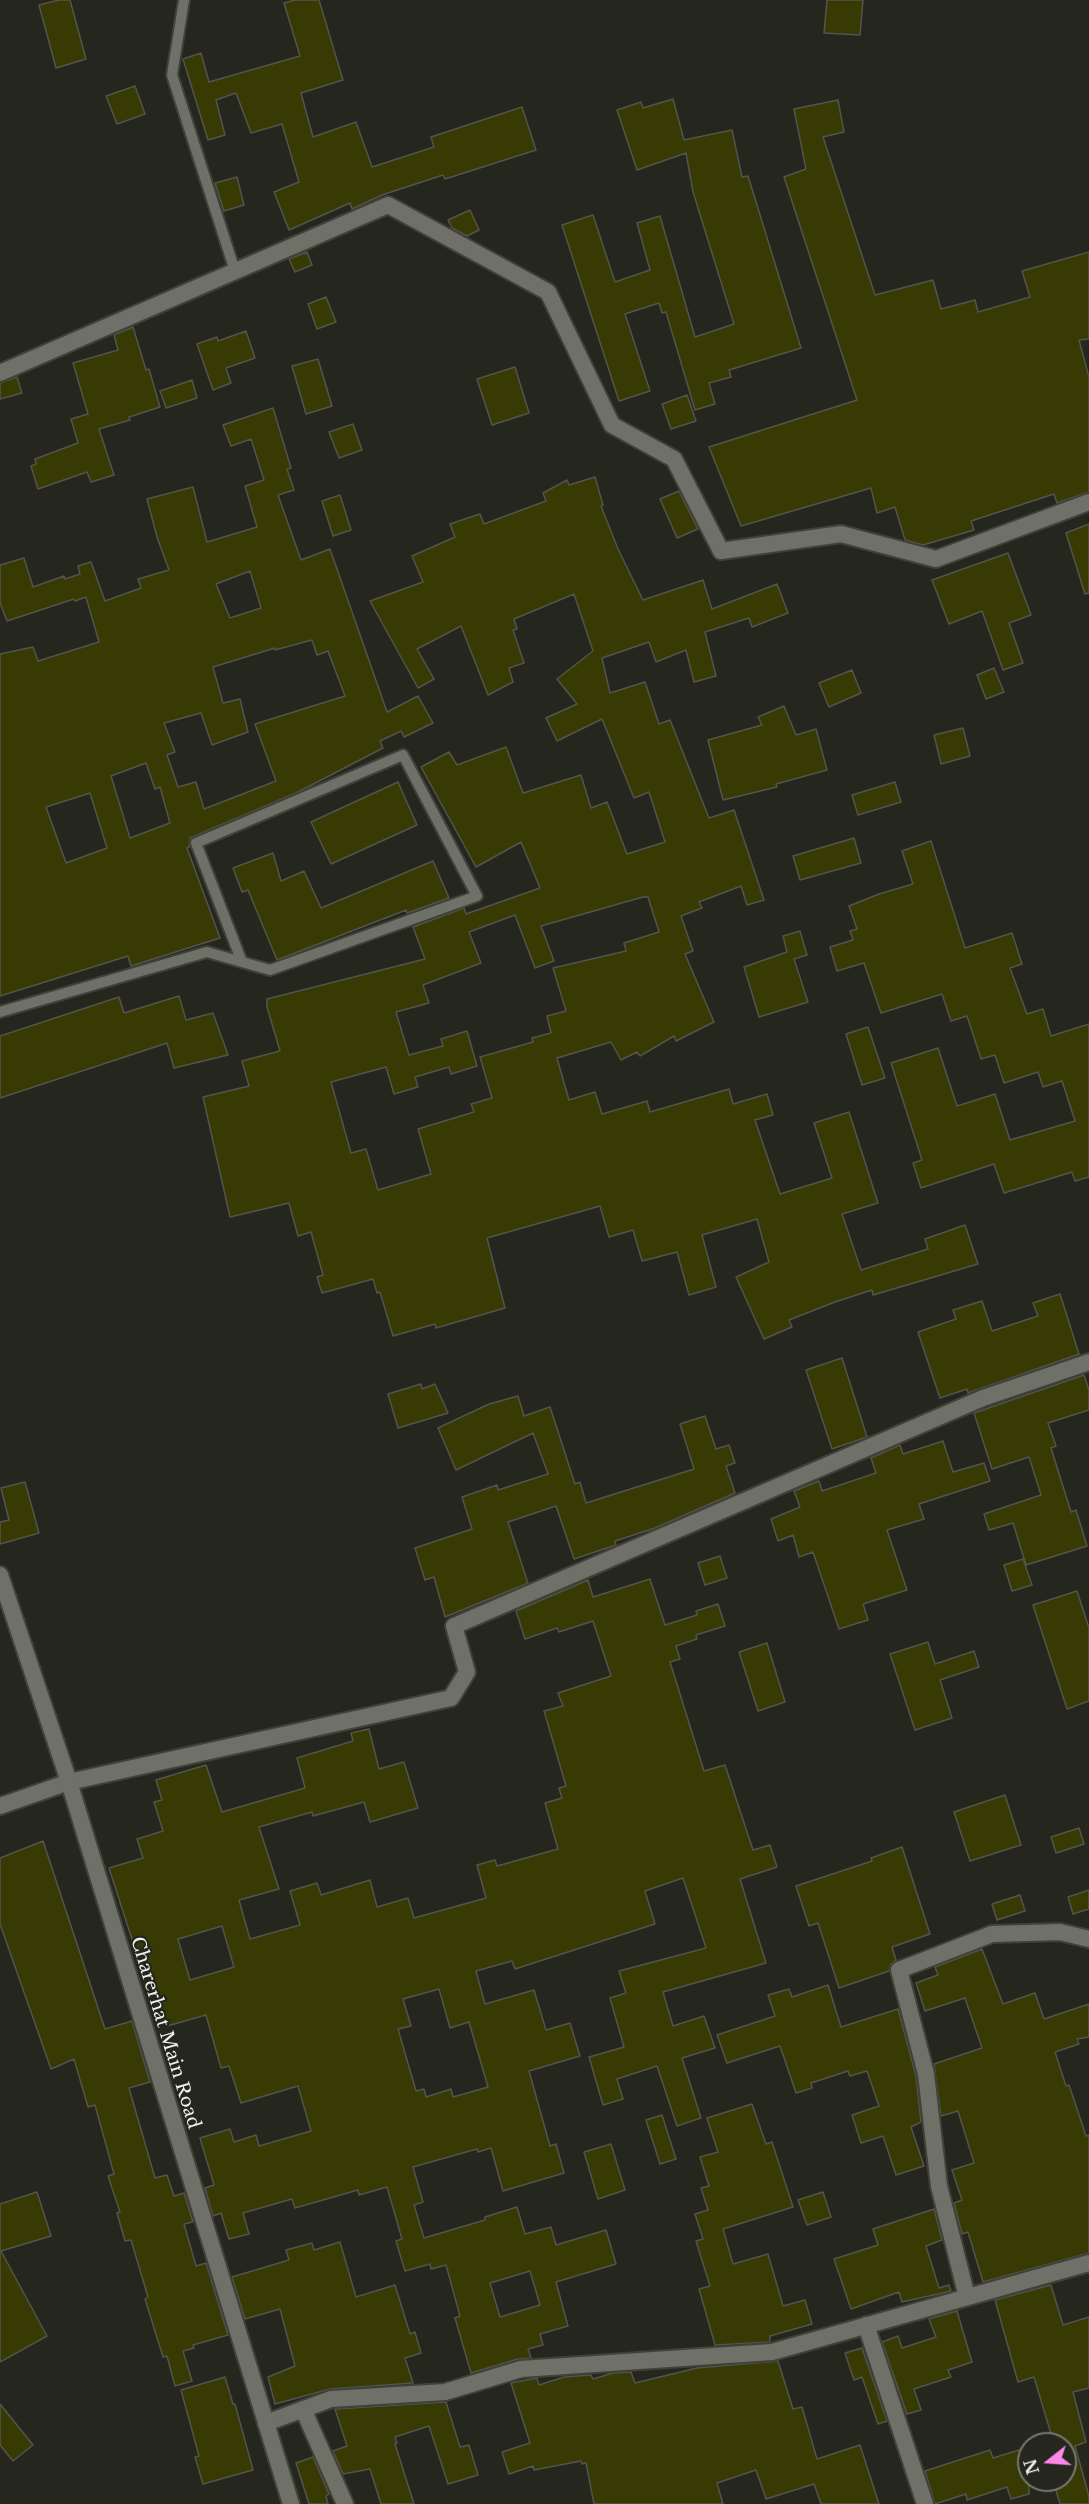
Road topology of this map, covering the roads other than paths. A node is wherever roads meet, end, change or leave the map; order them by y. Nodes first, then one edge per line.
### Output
1 (184, 0) edge
2 (235, 271) junction
3 (0, 373) edge
4 (1089, 502) edge
5 (242, 962) junction
6 (0, 1012) edge
7 (1089, 1362) edge
8 (0, 1575) edge
9 (69, 1782) junction
10 (0, 1806) edge
11 (1089, 1939) edge
12 (1089, 2263) edge
13 (967, 2297) junction
14 (866, 2325) junction
15 (303, 2409) junction
16 (266, 2423) junction
17 (291, 2504) edge
18 (345, 2504) edge
19 (925, 2504) edge

1 - 2 lane
2 - 3 street
2 - 4 street
5 - 5 lane
5 - 6 lane
7 - 9 street
8 - 9 street, Charerhat Main Road
9 - 10 street
9 - 16 street, Charerhat Main Road
11 - 13 street
12 - 13 street
13 - 14 street
14 - 15 street
14 - 19 street
15 - 16 street
15 - 18 street
16 - 17 street, Charerhat Main Road

